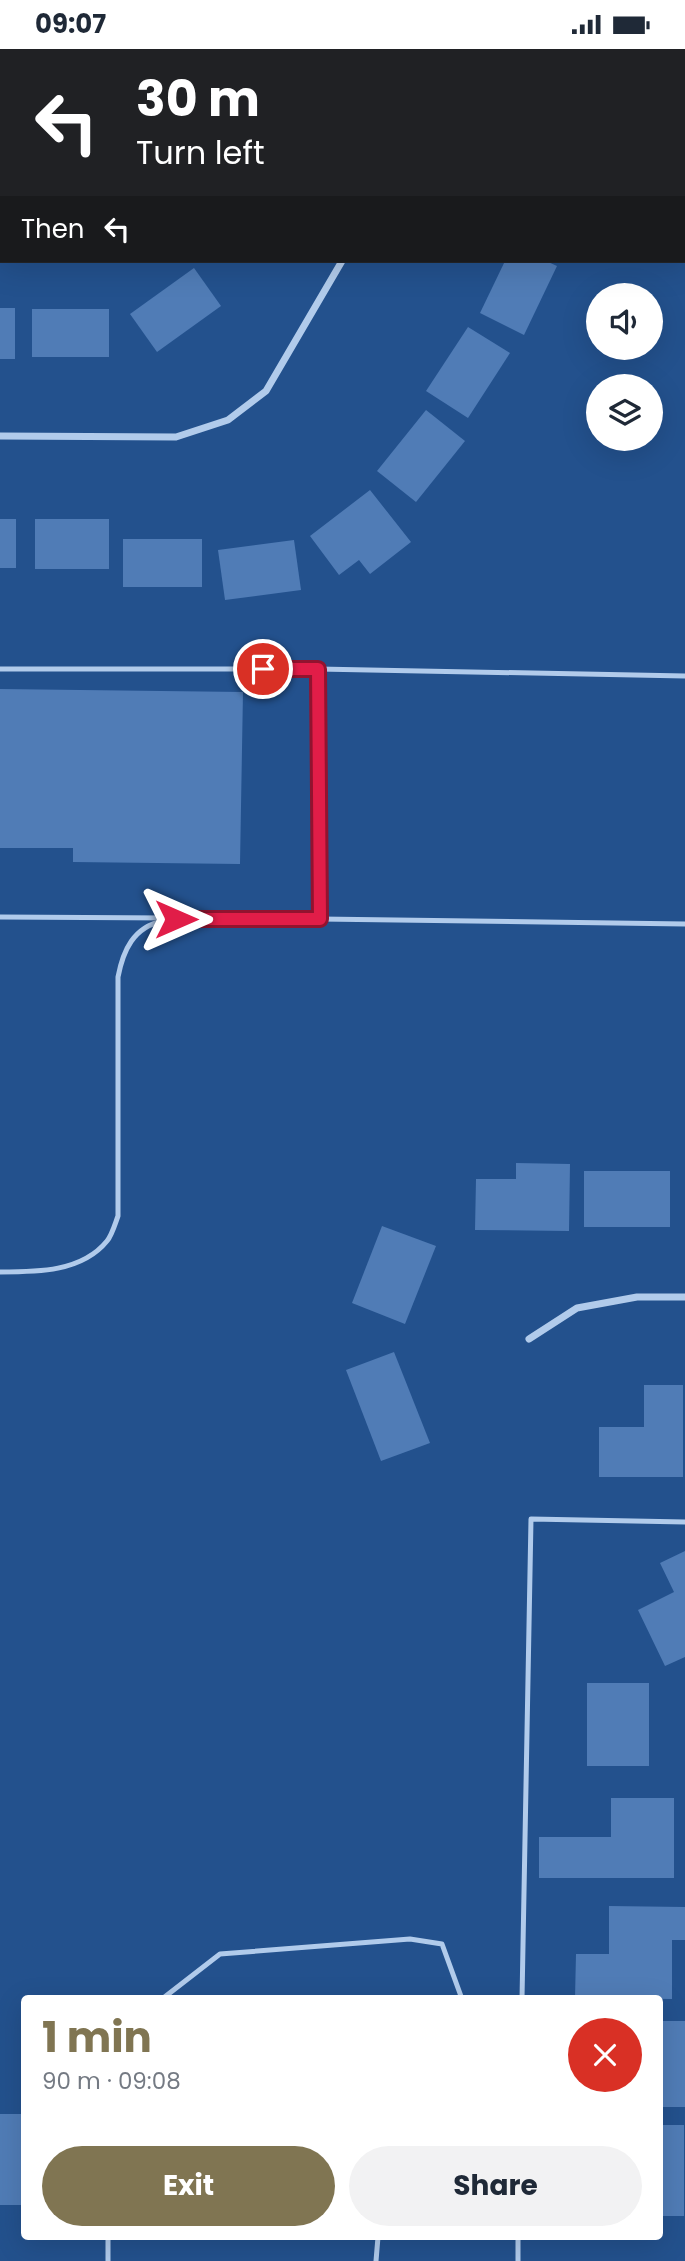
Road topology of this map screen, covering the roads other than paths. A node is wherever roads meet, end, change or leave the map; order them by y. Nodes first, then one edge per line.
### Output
1 (341, 263) edge
2 (0, 436) edge
3 (0, 669) edge
4 (318, 669) junction
5 (685, 676) edge
6 (0, 917) edge
7 (176, 919) junction
8 (320, 919) junction
9 (685, 924) edge
10 (0, 1272) edge
11 (685, 1297) edge
12 (529, 1339) dead end
13 (685, 1522) edge
14 (167, 1995) edge
15 (461, 1995) edge
16 (523, 1995) edge
17 (108, 2240) edge
18 (378, 2240) edge
19 (518, 2240) edge
20 (108, 2261) edge
21 (376, 2261) edge
22 (518, 2261) edge

1 - 2 street
3 - 4 lane
4 - 5 lane
4 - 8 lane
6 - 7 lane
7 - 8 lane
7 - 10 lane
8 - 9 lane
11 - 12 street
13 - 16 lane
14 - 15 lane
17 - 20 lane
18 - 21 lane
19 - 22 lane

